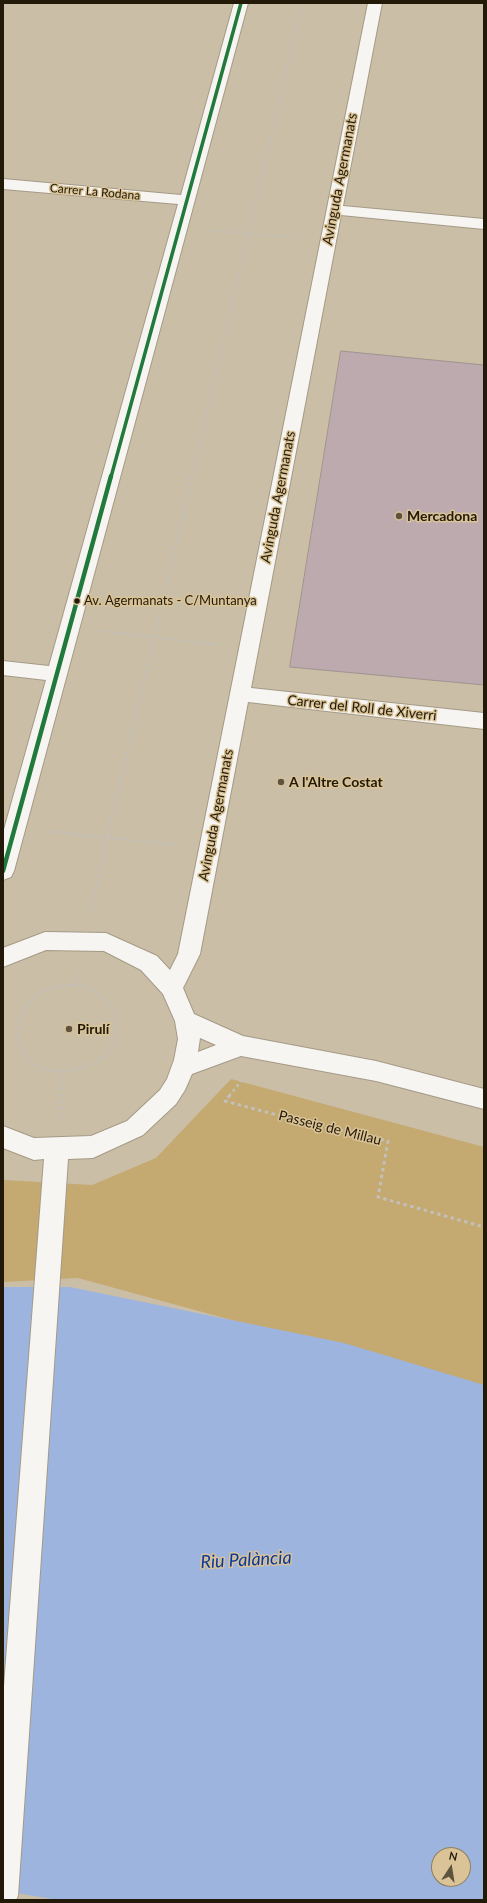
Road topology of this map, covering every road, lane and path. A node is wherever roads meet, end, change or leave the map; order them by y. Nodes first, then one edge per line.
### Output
1 (240, 3) edge
2 (302, 3) edge
3 (375, 3) edge
4 (3, 184) edge
5 (186, 200) junction
6 (334, 210) junction
7 (484, 224) edge
8 (179, 227) junction
9 (249, 234) junction
10 (328, 241) junction
11 (70, 628) junction
12 (154, 637) junction
13 (248, 648) junction
14 (3, 668) edge
15 (57, 674) junction
16 (239, 694) junction
17 (484, 721) edge
18 (15, 828) junction
19 (108, 837) junction
20 (210, 848) junction
21 (3, 871) edge
22 (84, 942) junction
23 (3, 958) edge
24 (75, 986) junction
25 (172, 988) junction
26 (186, 1021) junction
27 (241, 1046) junction
28 (269, 1050) junction
29 (181, 1068) junction
30 (63, 1071) junction
31 (484, 1099) edge
32 (3, 1137) edge
33 (57, 1148) junction
34 (484, 1226) edge
35 (3, 1896) edge

1 - 5 street
2 - 9 path
3 - 6 street, Avinguda Agermanats
4 - 5 street, Carrer La Rodana
5 - 8 street
6 - 7 street
6 - 10 street, Avinguda Agermanats
8 - 9 path
8 - 11 street
9 - 10 path
9 - 12 path
10 - 13 street, Avinguda Agermanats
11 - 12 path
11 - 15 street
12 - 13 path
12 - 19 path
13 - 16 street, Avinguda Agermanats
14 - 15 street
15 - 18 street
16 - 17 street, Carrer del Roll de Xiverri
16 - 20 street, Avinguda Agermanats
18 - 19 path
18 - 21 street
19 - 20 path
19 - 22 path
20 - 25 street, Avinguda Agermanats
22 - 23 street
22 - 24 path
22 - 25 street
24 - 30 path
24 - 30 path
25 - 26 street
26 - 27 street
26 - 29 street
27 - 28 street
27 - 29 street
28 - 31 street
28 - 34 path, Passeig de Millau
29 - 33 street
30 - 33 path
32 - 33 street
33 - 35 street

